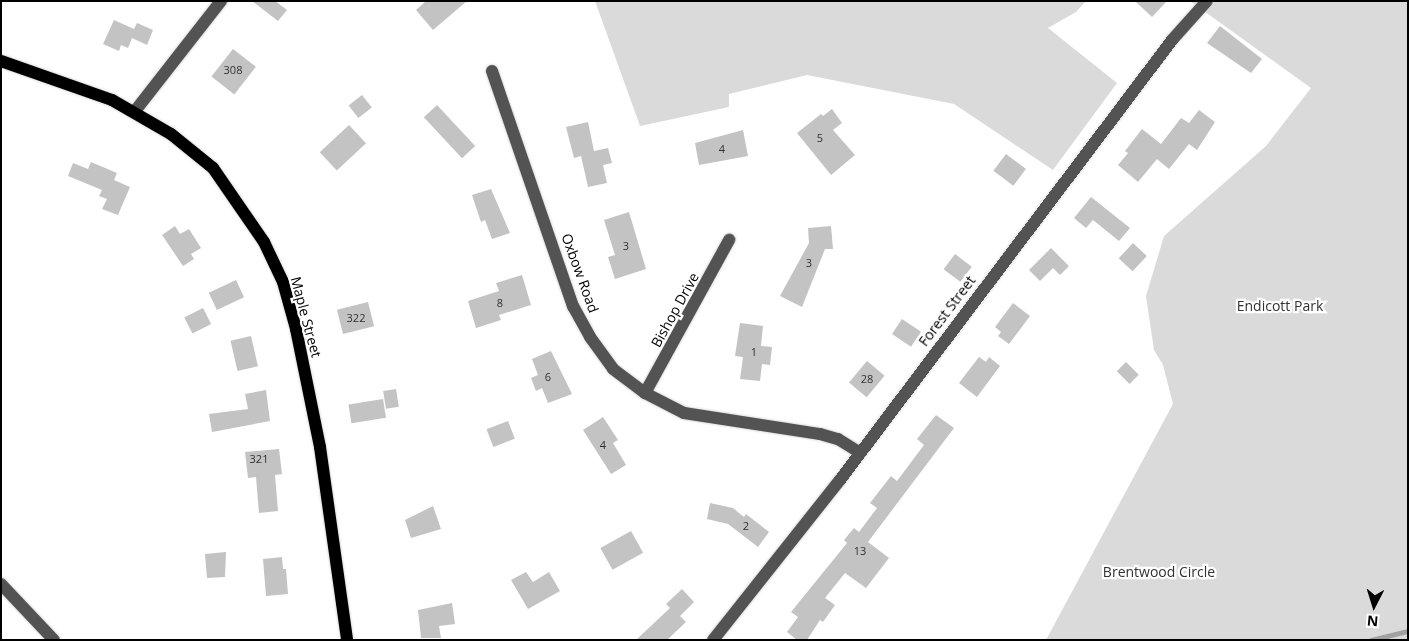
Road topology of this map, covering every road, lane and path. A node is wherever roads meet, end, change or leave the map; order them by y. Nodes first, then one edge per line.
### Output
1 (221, 1) edge
2 (1207, 1) edge
3 (1, 62) edge
4 (492, 71) dead end
5 (135, 111) junction
6 (729, 240) dead end
7 (645, 393) junction
8 (860, 452) junction
9 (1, 584) edge
10 (54, 640) edge
11 (347, 640) edge
12 (713, 640) edge

1 - 5 street
2 - 8 street, Forest Street
3 - 5 main road, Maple Street
4 - 7 street, Oxbow Road
5 - 11 main road, Maple Street
6 - 7 street, Bishop Drive
7 - 8 street, Oxbow Road
8 - 12 street, Forest Street
9 - 10 street

